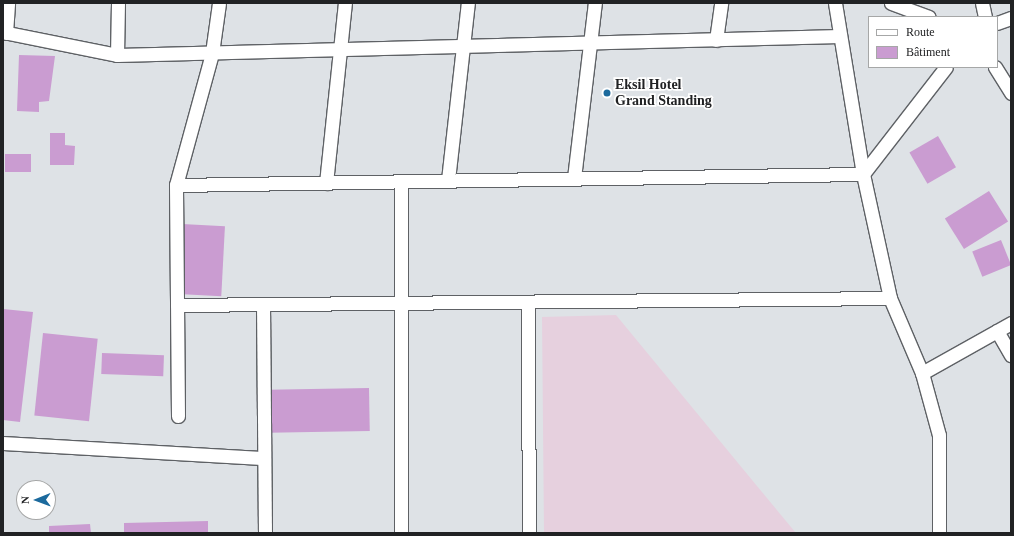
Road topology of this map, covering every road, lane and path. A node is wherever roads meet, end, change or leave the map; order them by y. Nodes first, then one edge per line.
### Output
1 (8, 3) edge
2 (118, 3) edge
3 (219, 3) edge
4 (345, 3) edge
5 (468, 3) edge
6 (595, 3) edge
7 (721, 3) edge
8 (834, 3) edge
9 (891, 3) edge
10 (982, 3) edge
11 (926, 16) edge
12 (985, 16) edge
13 (1011, 18) edge
14 (998, 23) edge
15 (4, 32) edge
16 (840, 36) junction
17 (716, 40) junction
18 (590, 44) junction
19 (463, 47) junction
20 (340, 50) junction
21 (212, 53) junction
22 (117, 55) junction
23 (945, 68) edge
24 (996, 68) edge
25 (1011, 93) edge
26 (863, 174) junction
27 (574, 178) junction
28 (448, 180) junction
29 (401, 181) junction
30 (326, 182) junction
31 (176, 185) junction
32 (890, 298) junction
33 (528, 302) junction
34 (401, 303) junction
35 (263, 304) junction
36 (177, 305) junction
37 (1011, 323) edge
38 (997, 331) junction
39 (1011, 355) edge
40 (922, 373) junction
41 (178, 416) dead end
42 (3, 443) edge
43 (264, 458) junction
44 (265, 533) edge
45 (401, 533) edge
46 (529, 533) edge
47 (938, 533) edge

1 - 15 street
2 - 22 street
3 - 21 street
4 - 20 street
5 - 19 street
6 - 18 street
7 - 17 street
8 - 16 street
9 - 11 street
10 - 12 street
13 - 14 street
15 - 22 street
16 - 17 street
16 - 26 street
17 - 18 street
18 - 19 street
18 - 27 street
19 - 20 street
19 - 28 street
20 - 21 street
20 - 30 street
21 - 22 street
21 - 31 street
23 - 26 street
24 - 25 street
26 - 27 street
26 - 32 street
27 - 28 street
28 - 29 street
29 - 30 street
29 - 34 street
30 - 31 street
31 - 36 street
32 - 33 street
32 - 40 street
33 - 34 street
33 - 46 street
34 - 35 street
34 - 45 street
35 - 36 street
35 - 43 street
36 - 41 street
37 - 38 street
38 - 39 street
38 - 40 street
40 - 47 street
42 - 43 street
43 - 44 street

